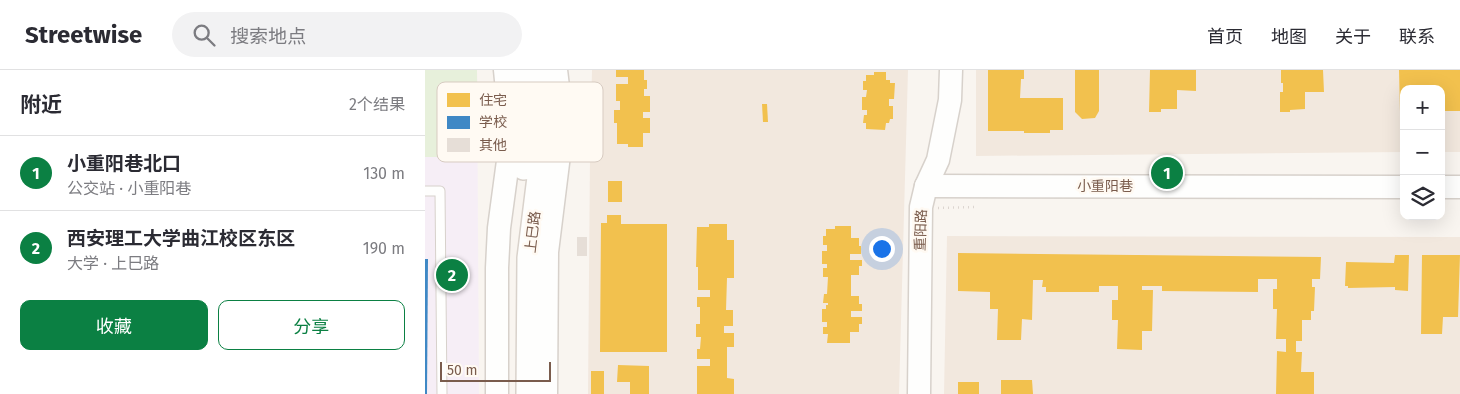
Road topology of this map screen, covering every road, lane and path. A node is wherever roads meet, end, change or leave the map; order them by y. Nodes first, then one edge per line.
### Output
1 (951, 70) edge
2 (508, 162) edge
3 (525, 162) edge
4 (542, 162) edge
5 (558, 162) edge
6 (926, 186) junction
7 (1400, 187) edge
8 (1445, 187) edge
9 (1460, 187) edge
10 (425, 191) edge
11 (977, 207) dead end
12 (937, 208) dead end
13 (442, 394) edge
14 (497, 394) edge
15 (512, 394) edge
16 (529, 394) edge
17 (545, 394) edge
18 (919, 394) edge

1 - 6 street, 重阳路
2 - 14 street
3 - 15 main road, 上巳路
4 - 16 main road, 上巳路
5 - 17 street
6 - 7 street, 小重阳巷
6 - 18 street, 重阳路
8 - 9 street
10 - 13 lane
11 - 12 path

